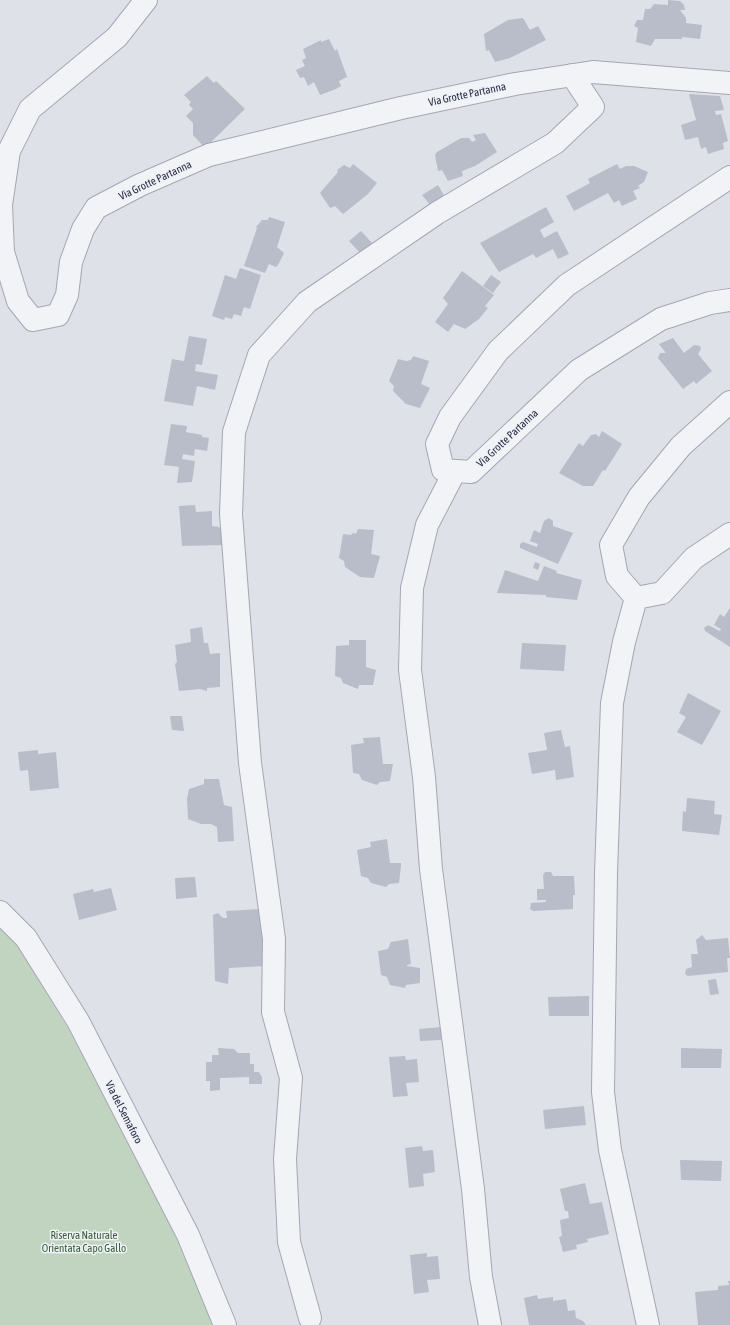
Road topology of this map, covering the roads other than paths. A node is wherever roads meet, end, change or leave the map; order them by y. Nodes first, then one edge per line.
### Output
1 (146, 0) edge
2 (572, 75) junction
3 (730, 83) edge
4 (730, 176) edge
5 (730, 300) edge
6 (730, 402) edge
7 (455, 471) junction
8 (730, 534) edge
9 (636, 598) junction
10 (0, 912) edge
11 (310, 1318) dead end
12 (225, 1325) edge
13 (490, 1325) edge
14 (648, 1325) edge

1 - 2 street, Via Grotte Partanna
2 - 3 street, Via Grotte Partanna
2 - 11 street
4 - 7 street
5 - 7 street, Via Grotte Partanna
6 - 9 street
7 - 13 street
8 - 9 street
9 - 14 street
10 - 12 street, Via del Semaforo

